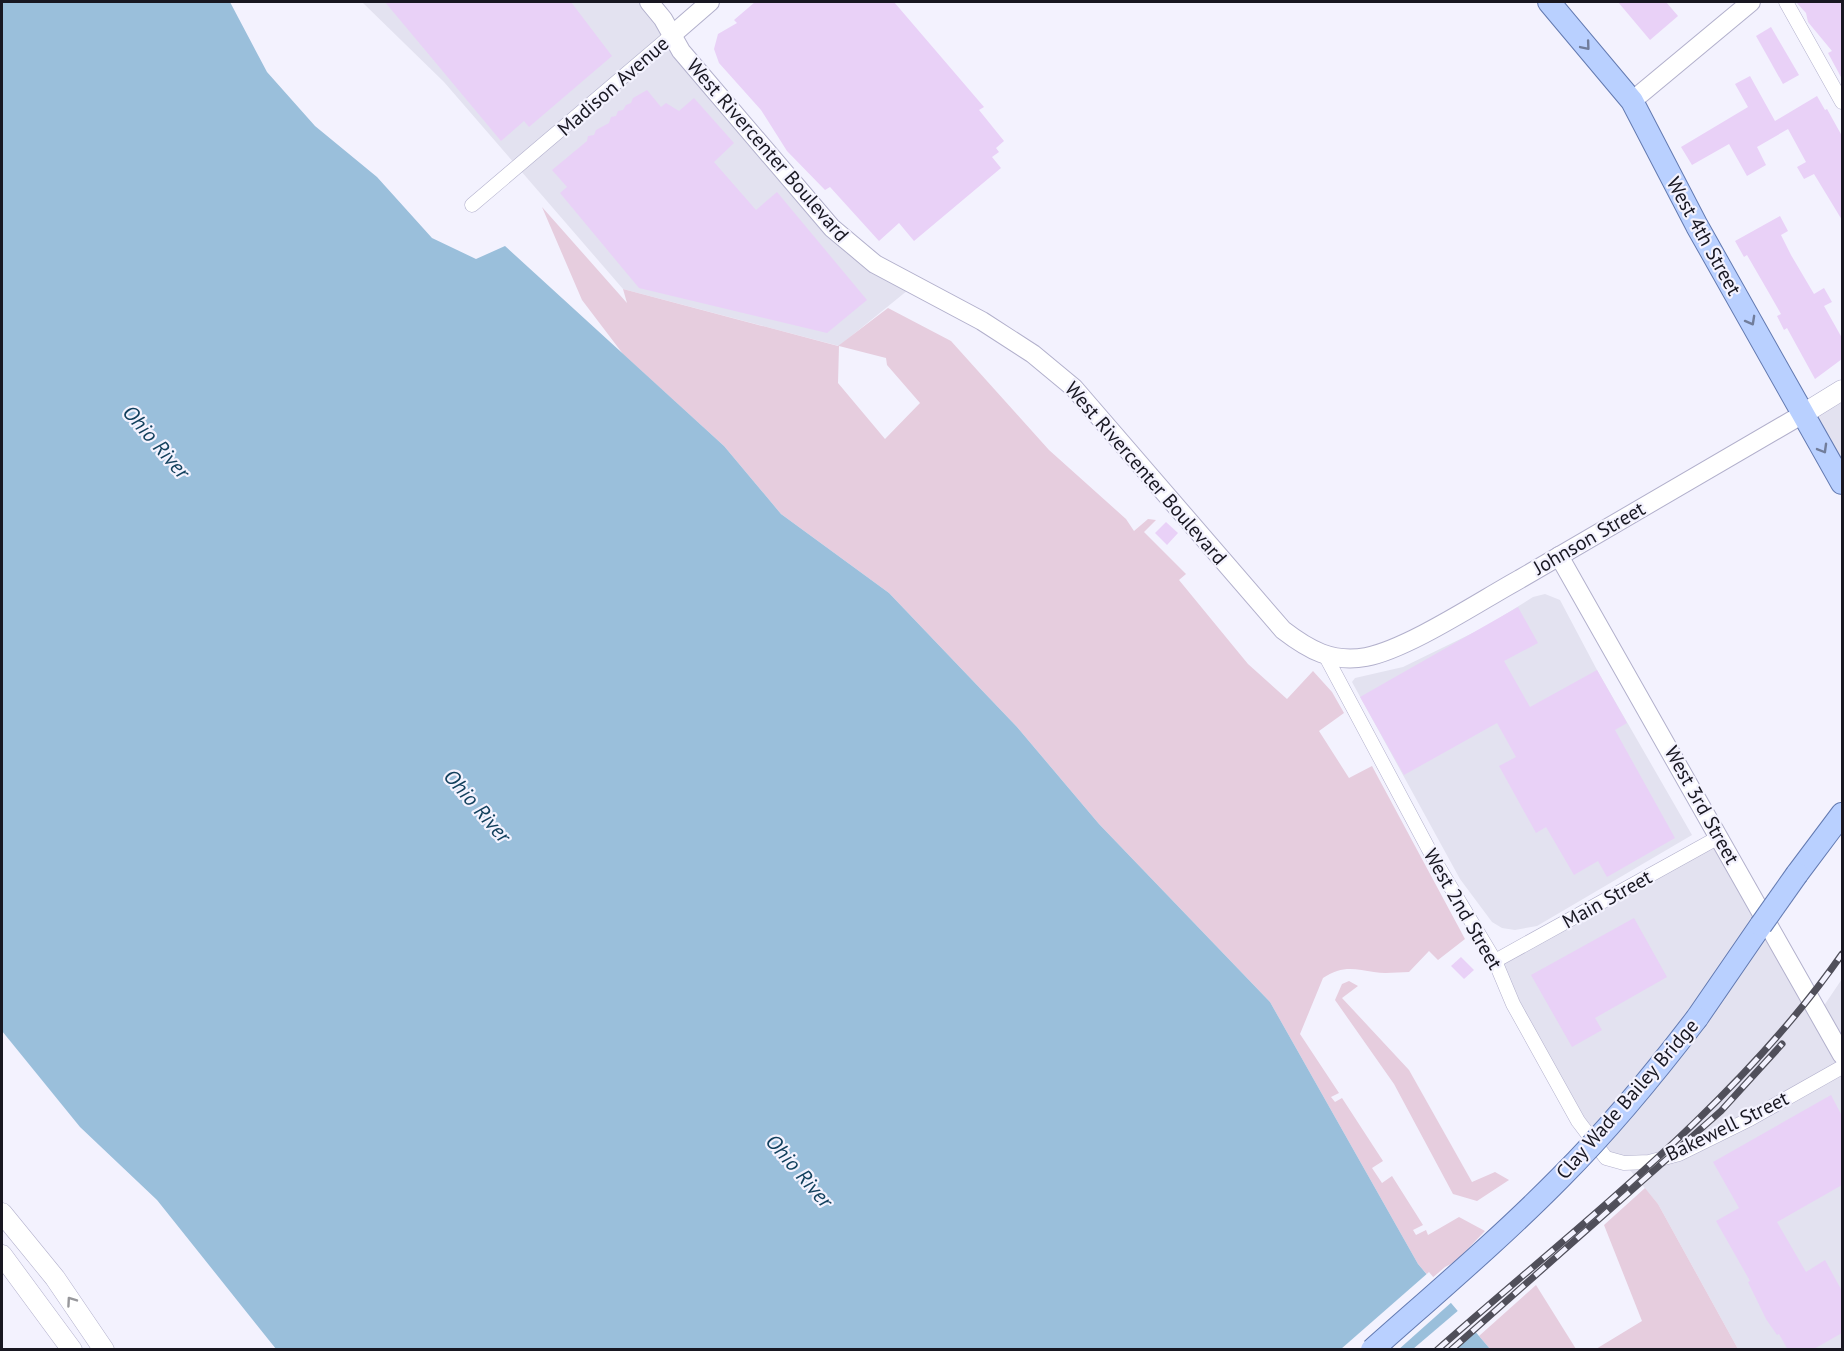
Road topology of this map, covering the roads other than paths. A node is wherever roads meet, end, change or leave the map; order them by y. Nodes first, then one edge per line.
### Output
1 (649, 2) edge
2 (710, 2) edge
3 (1549, 2) edge
4 (1751, 2) edge
5 (1786, 2) edge
6 (672, 35) junction
7 (1632, 101) junction
8 (1842, 102) edge
9 (472, 205) dead end
10 (1842, 390) edge
11 (1803, 414) junction
12 (1842, 483) edge
13 (1559, 556) junction
14 (1325, 656) junction
15 (1842, 814) edge
16 (1719, 837) junction
17 (1496, 961) junction
18 (1842, 1055) edge
19 (1842, 1067) edge
20 (1606, 1158) joint
21 (2, 1213) edge
22 (2, 1255) edge
23 (72, 1350) edge
24 (104, 1350) edge
25 (1372, 1350) edge

1 - 6 street, West Rivercenter Boulevard
2 - 6 street, Madison Avenue
3 -> 7 main road, West 4th Street
4 - 7 street
5 - 8 street
6 - 9 street, Madison Avenue
6 - 14 street, West Rivercenter Boulevard
7 -> 11 main road, West 4th Street
10 - 11 main road, Johnson Street
11 -> 12 main road, West 4th Street
11 - 13 street, Johnson Street
13 - 14 street, Johnson Street
13 - 16 street, West 3rd Street
14 - 17 street, West 2nd Street
15 - 25 main road, Clay Wade Bailey Bridge, bridge
16 - 17 street, Main Street
16 - 18 street, West 3rd Street
17 - 20 street, West 2nd Street
19 - 20 street, Bakewell Street
24 -> 21 main road
22 - 23 main road

